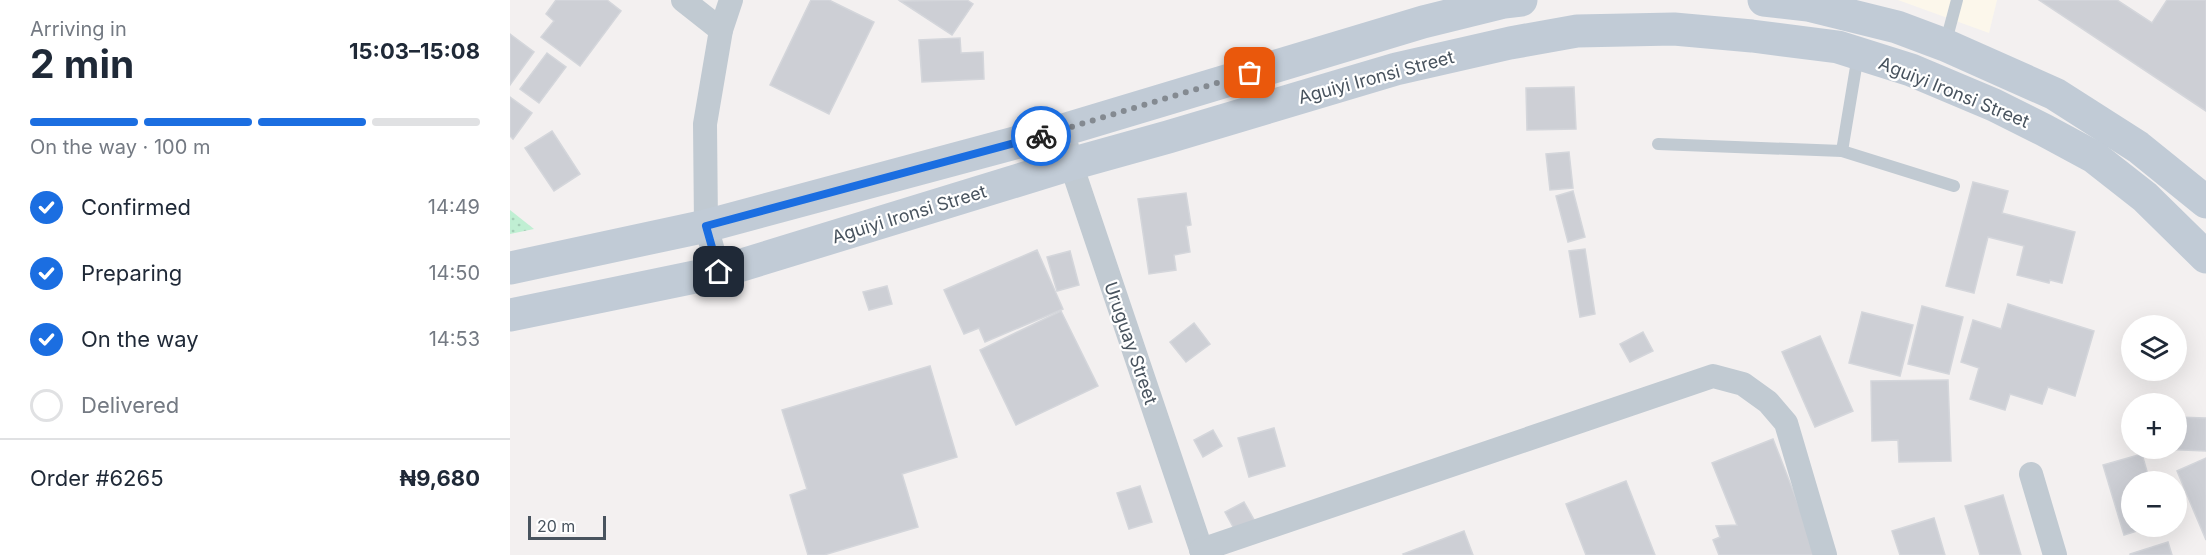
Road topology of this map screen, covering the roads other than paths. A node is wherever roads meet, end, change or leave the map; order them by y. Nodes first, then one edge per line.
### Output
1 (683, 0) edge
2 (731, 0) edge
3 (1521, 0) edge
4 (1764, 0) edge
5 (1957, 0) edge
6 (1808, 3) edge
7 (721, 30) junction
8 (1945, 45) junction
9 (1858, 54) junction
10 (1064, 130) junction
11 (1658, 144) dead end
12 (1842, 151) junction
13 (1071, 164) junction
14 (1954, 186) dead end
15 (2206, 202) edge
16 (706, 226) junction
17 (2206, 257) edge
18 (510, 268) edge
19 (719, 272) junction
20 (510, 315) edge
21 (2031, 474) dead end
22 (1202, 552) edge
23 (1826, 555) edge
24 (2055, 555) edge

1 - 7 street
2 - 7 street
3 - 10 main road, Aguiyi Ironsi Street
4 - 6 main road, Aguiyi Ironsi Street
5 - 8 lane
6 - 8 main road, Aguiyi Ironsi Street
7 - 16 street
8 - 15 main road, Aguiyi Ironsi Street
9 - 12 lane
9 - 13 main road, Aguiyi Ironsi Street
9 - 17 main road, Aguiyi Ironsi Street
10 - 13 street, Uruguay Street
10 - 16 main road, Aguiyi Ironsi Street
11 - 12 lane
12 - 14 lane
13 - 19 main road, Aguiyi Ironsi Street
13 - 22 street, Uruguay Street
16 - 18 main road, Aguiyi Ironsi Street
16 - 19 street
19 - 20 main road, Aguiyi Ironsi Street
21 - 24 street
22 - 23 street

